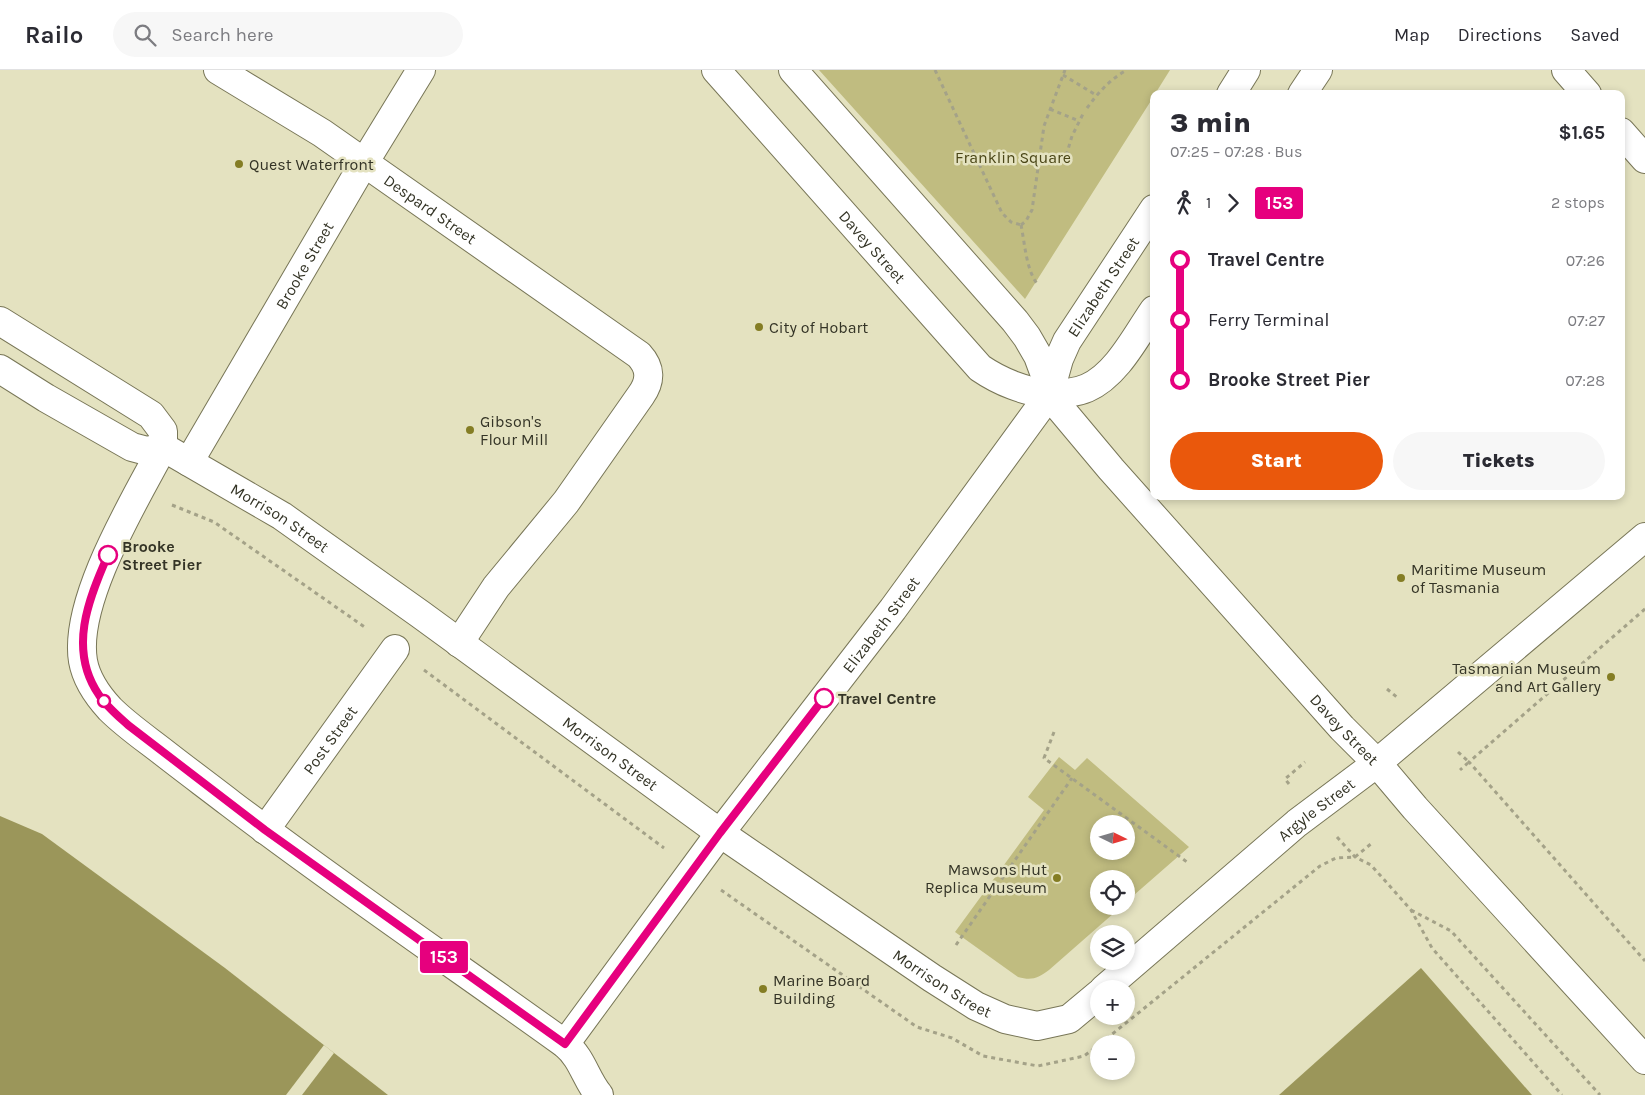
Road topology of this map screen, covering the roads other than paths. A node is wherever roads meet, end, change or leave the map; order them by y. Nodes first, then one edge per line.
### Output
1 (218, 70) edge
2 (421, 70) edge
3 (716, 70) edge
4 (793, 70) edge
5 (1246, 70) edge
6 (1318, 70) edge
7 (1566, 70) edge
8 (1233, 90) edge
9 (1305, 90) edge
10 (1584, 90) edge
11 (1625, 136) edge
12 (1645, 159) edge
13 (364, 163) junction
14 (1150, 216) edge
15 (1150, 316) edge
16 (0, 321) edge
17 (0, 369) edge
18 (1049, 395) junction
19 (163, 447) junction
20 (189, 462) junction
21 (1645, 536) edge
22 (459, 643) junction
23 (395, 649) dead end
24 (1377, 763) junction
25 (265, 830) junction
26 (720, 833) junction
27 (1114, 980) edge
28 (1090, 1002) edge
29 (565, 1044) junction
30 (1645, 1060) edge
31 (586, 1088) edge

1 - 13 main road, Despard Street
2 - 13 main road, Brooke Street
3 - 18 main road, Davey Street
4 - 18 main road, Davey Street
5 - 8 main road
6 - 9 main road
7 - 10 main road
11 - 12 main road
13 - 20 main road, Brooke Street
13 - 22 main road, Despard Street
14 - 18 main road, Elizabeth Street
15 - 18 main road
16 - 19 main road
17 - 19 main road
18 - 24 main road, Davey Street
18 - 26 main road, Elizabeth Street
19 - 20 main road, Morrison Street
19 - 25 main road
20 - 22 main road, Morrison Street
21 - 24 main road, Argyle Street
22 - 26 main road, Morrison Street
23 - 25 main road, Post Street
24 - 27 main road, Argyle Street
24 - 30 main road, Davey Street
25 - 29 main road
26 - 28 main road, Morrison Street
26 - 29 main road, Elizabeth Street
29 - 31 main road

